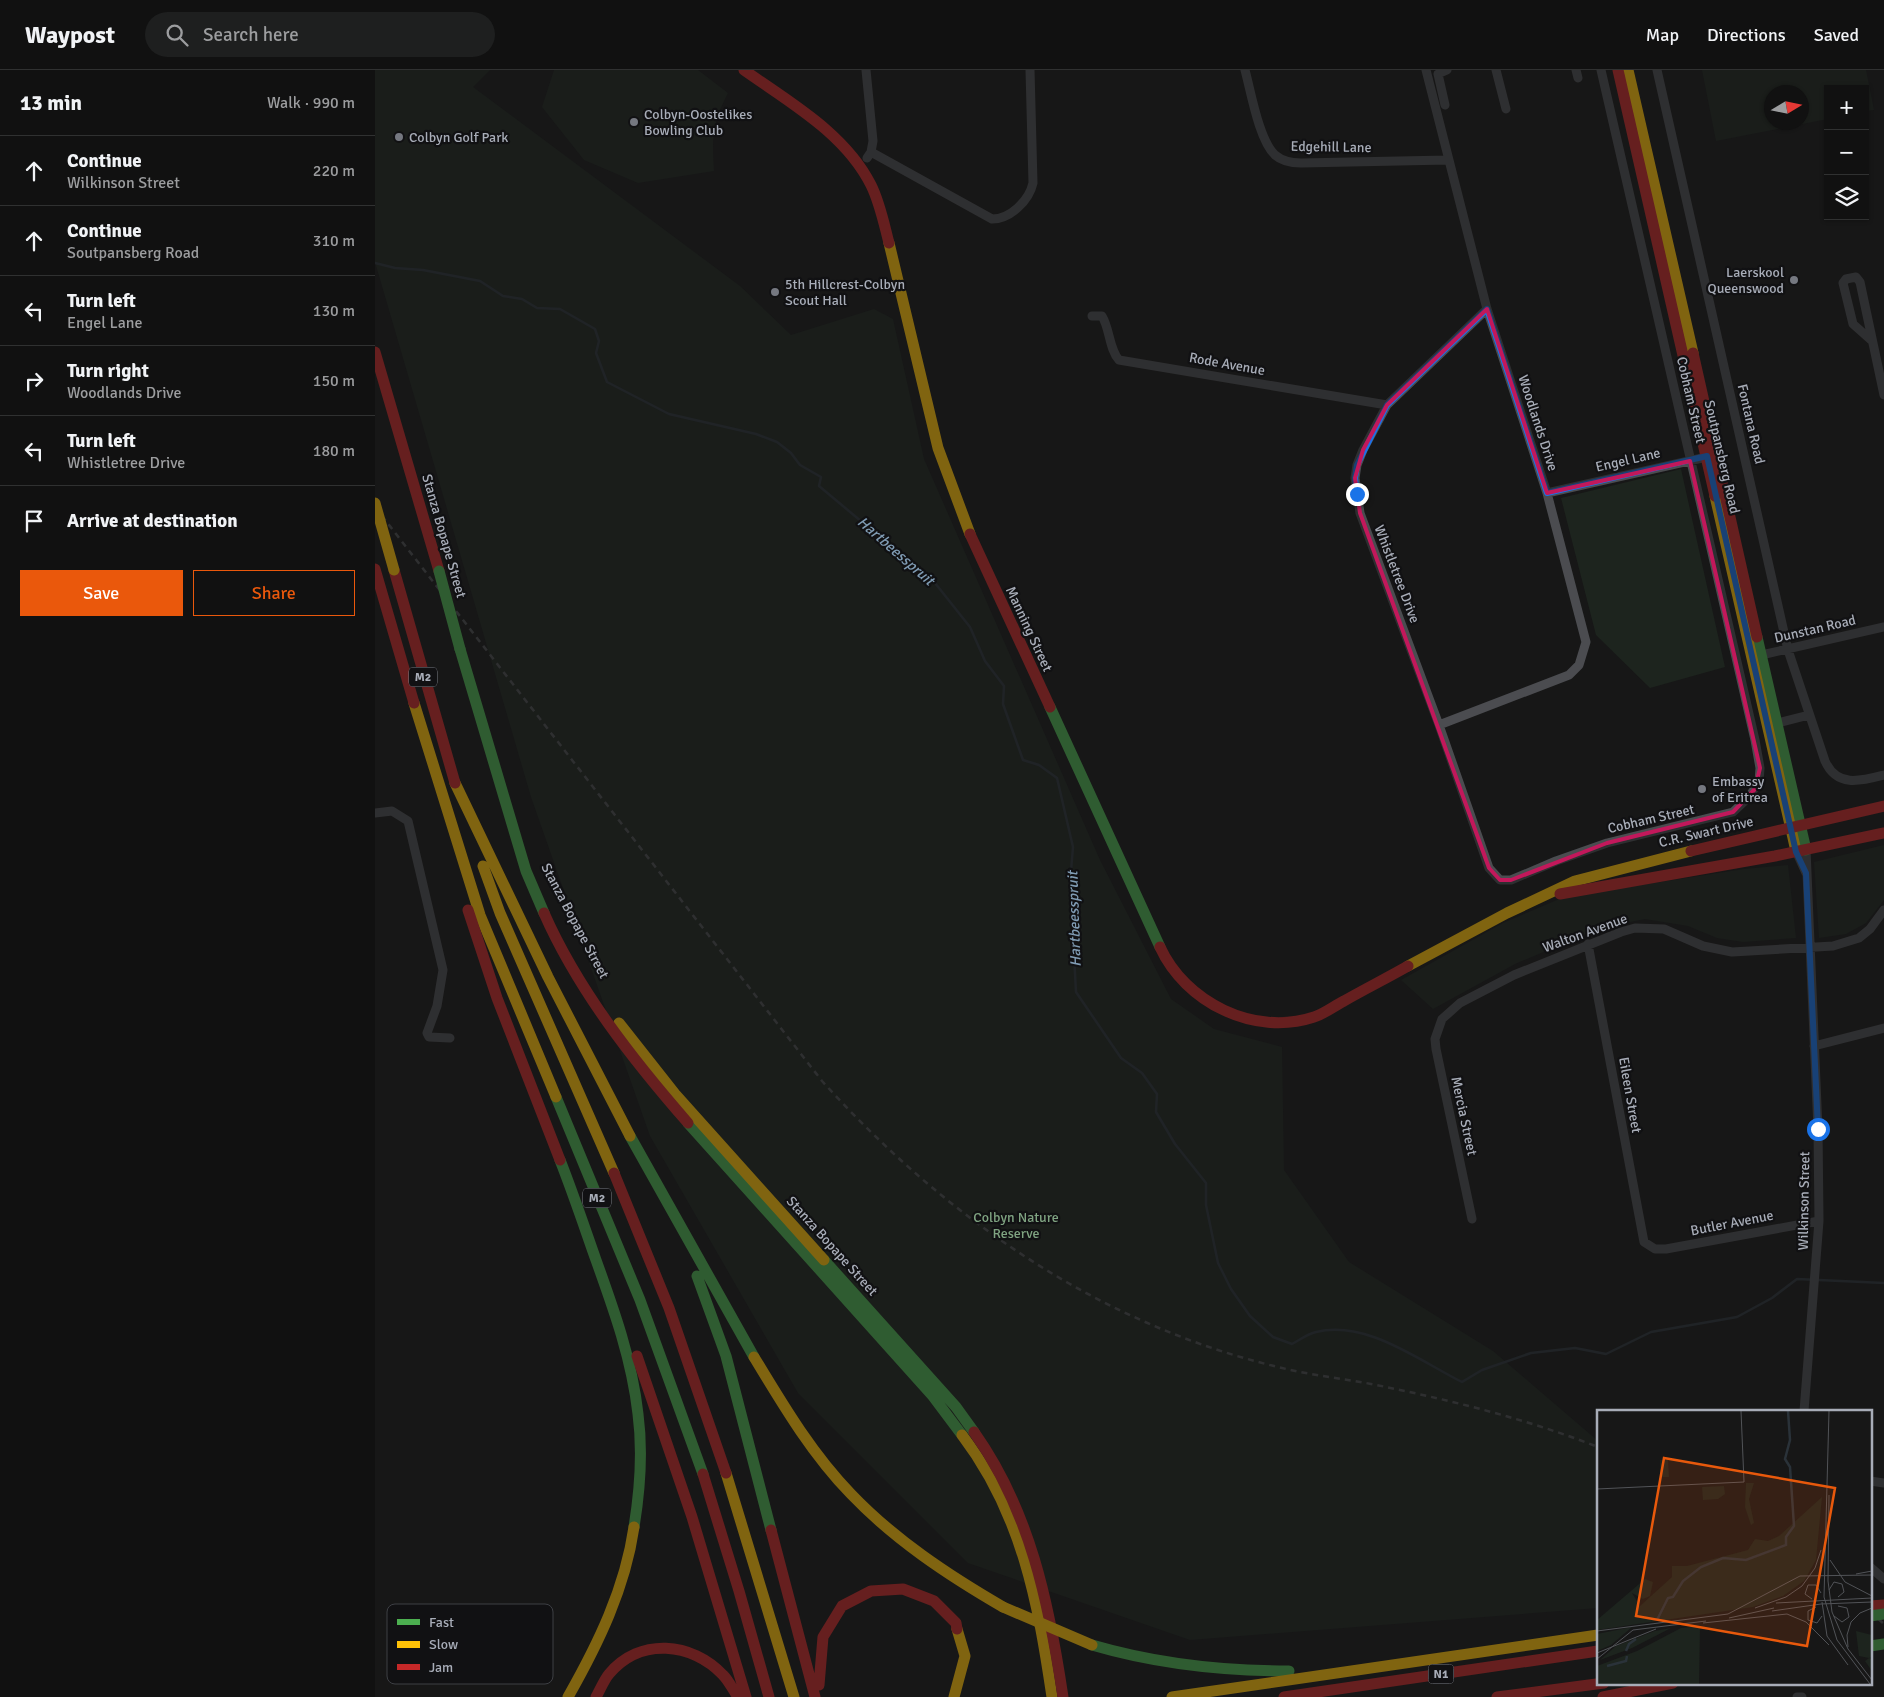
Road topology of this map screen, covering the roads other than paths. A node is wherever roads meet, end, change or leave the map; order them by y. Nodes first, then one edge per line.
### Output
1 (743, 70) edge
2 (866, 70) edge
3 (1030, 70) edge
4 (1245, 70) edge
5 (1426, 70) edge
6 (1447, 70) edge
7 (1496, 70) edge
8 (1601, 70) edge
9 (1618, 70) edge
10 (1628, 70) edge
11 (1657, 70) edge
12 (1445, 105) dead end
13 (1506, 109) dead end
14 (1448, 160) junction
15 (1487, 309) junction
16 (1092, 316) dead end
17 (1871, 340) junction
18 (375, 352) edge
19 (1884, 395) edge
20 (1387, 405) junction
21 (1711, 456) junction
22 (1690, 460) junction
23 (1547, 493) junction
24 (375, 503) edge
25 (375, 569) edge
26 (1884, 627) edge
27 (1788, 650) junction
28 (1757, 656) junction
29 (414, 703) junction
30 (1809, 716) junction
31 (1777, 724) junction
32 (1439, 725) junction
33 (1884, 775) edge
34 (455, 783) junction
35 (1884, 806) edge
36 (375, 813) edge
37 (1796, 827) junction
38 (1884, 833) edge
39 (517, 843) junction
40 (1801, 851) junction
41 (1500, 880) joint
42 (1538, 898) junction
43 (1884, 910) edge
44 (1588, 944) junction
45 (1809, 946) junction
46 (1442, 1020) joint
47 (1267, 1023) joint
48 (1884, 1028) edge
49 (450, 1038) dead end
50 (1814, 1046) junction
51 (658, 1193) junction
52 (583, 1217) junction
53 (1472, 1219) dead end
54 (1819, 1221) junction
55 (1651, 1247) joint
56 (1804, 1410) edge
57 (1871, 1482) edge
58 (1884, 1484) edge
59 (1871, 1568) edge
60 (1884, 1579) edge
61 (1884, 1605) edge
62 (1871, 1606) edge
63 (1884, 1614) edge
64 (1871, 1616) edge
65 (1597, 1635) edge
66 (1884, 1644) edge
67 (1871, 1646) edge
68 (1597, 1651) edge
69 (1462, 1654) junction
70 (1597, 1684) edge
71 (1668, 1684) edge
72 (568, 1697) edge
73 (596, 1697) edge
74 (738, 1697) edge
75 (746, 1697) edge
76 (769, 1697) edge
77 (794, 1697) edge
78 (815, 1697) edge
79 (821, 1697) edge
80 (954, 1697) edge
81 (1052, 1697) edge
82 (1063, 1697) edge
83 (1172, 1697) edge
84 (1284, 1697) edge
85 (1497, 1697) edge
86 (1603, 1697) edge
87 (1797, 1697) edge
88 (1802, 1697) edge

1 - 47 main road, Manning Street
2 - 3 street
4 - 14 street, Edgehill Lane
5 - 14 street, Woodlands Drive
6 - 12 street
7 - 13 street
8 - 22 street, Cobham Street
9 - 21 main road, Soutpansberg Road
10 - 21 main road, Soutpansberg Road
11 - 27 street, Fontana Road
14 - 15 street, Woodlands Drive
15 - 20 street, Whistletree Drive
15 - 23 street, Woodlands Drive
16 - 20 street, Rode Avenue
17 - 17 street
17 - 19 street
18 - 39 main road, Stanza Bopape Street, bridge
20 - 32 street, Whistletree Drive
21 - 22 street, Engel Lane
21 - 28 main road, Soutpansberg Road
22 - 23 street, Engel Lane
22 - 41 street, Cobham Street
23 - 32 street, Woodlands Drive
24 - 34 main road, M2, bridge
25 - 29 main road, M2
26 - 27 street, Dunstan Road
27 - 28 street, Dunstan Road
27 - 30 street, Fontana Road
28 - 31 main road, Soutpansberg Road
28 - 37 main road, Soutpansberg Road
29 - 52 main road
29 - 76 main road, M2
30 - 31 street
30 - 33 street, Fontana Road
31 - 37 main road, Soutpansberg Road
32 - 41 street, Whistletree Drive
34 - 51 main road
34 - 77 main road, M2
35 - 37 main road, C.R. Swart Drive
36 - 49 street
37 - 40 main road, Soutpansberg Road
37 - 42 main road, C.R. Swart Drive
38 - 40 main road, C.R. Swart Drive
39 - 81 main road, Stanza Bopape Street
39 - 82 main road, Stanza Bopape Street
40 - 42 main road, C.R. Swart Drive
40 - 45 street, Wilkinson Street
42 - 47 main road, C.R. Swart Drive
43 - 45 street, Walton Avenue
44 - 45 street, Walton Avenue
44 - 46 street, Walton Avenue
44 - 55 street, Eileen Street
45 - 50 street, Wilkinson Street
46 - 53 street, Mercia Street
48 - 50 street
50 - 54 street, Wilkinson Street
51 - 69 main road, bridge
51 - 78 main road
52 - 72 main road
52 - 75 main road
54 - 55 street, Butler Avenue
54 - 56 street, Wilkinson Street
57 - 58 street
59 - 60 street
61 - 62 main road
63 - 64 main road, bridge
65 - 69 main road
66 - 67 main road
68 - 84 main road, N1
69 - 83 main road
70 - 85 main road
71 - 86 main road
73 - 74 main road
79 - 80 main road
87 - 88 street

